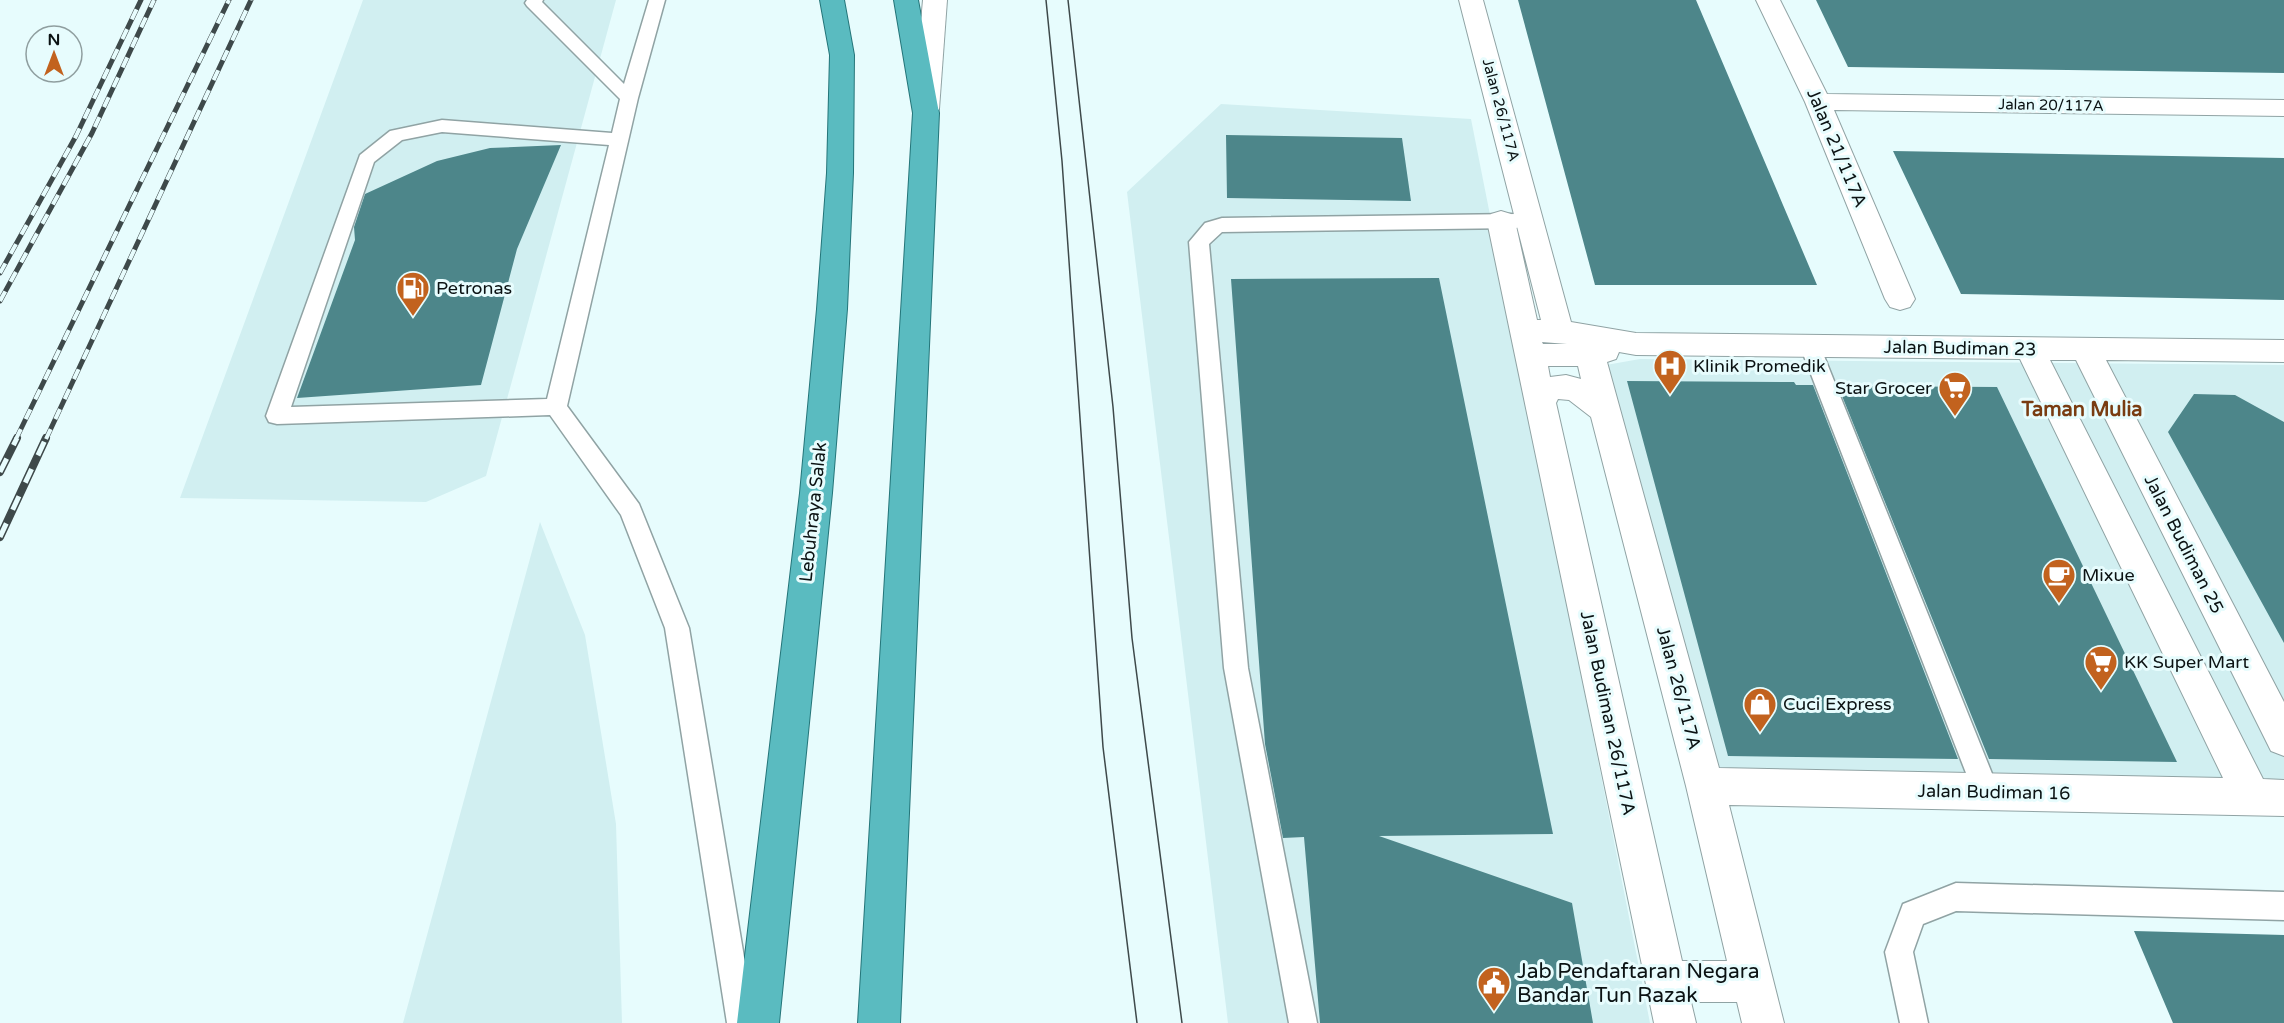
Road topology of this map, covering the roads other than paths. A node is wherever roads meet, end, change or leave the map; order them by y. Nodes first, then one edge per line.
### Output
1 (535, 0) edge
2 (657, 0) edge
3 (832, 0) edge
4 (906, 0) edge
5 (935, 0) edge
6 (1471, 0) edge
7 (1768, 0) edge
8 (629, 98) junction
9 (1818, 102) junction
10 (2284, 108) edge
11 (926, 113) junction
12 (619, 140) junction
13 (1515, 221) junction
14 (1900, 299) dead end
15 (1559, 331) junction
16 (1527, 343) junction
17 (1636, 344) junction
18 (1810, 346) junction
19 (2029, 348) junction
20 (2085, 349) junction
21 (2284, 351) edge
22 (1590, 355) junction
23 (1540, 404) junction
24 (556, 407) junction
25 (1604, 410) junction
26 (2284, 739) edge
27 (1705, 786) junction
28 (1986, 791) junction
29 (2268, 797) edge
30 (2284, 906) edge
31 (1753, 981) junction
32 (1667, 982) junction
33 (741, 1023) edge
34 (758, 1023) edge
35 (879, 1023) edge
36 (1303, 1023) edge
37 (1675, 1023) edge
38 (1763, 1023) edge
39 (1914, 1023) edge

1 - 8 lane
2 - 8 lane
3 - 34 highway, Lebuhraya Salak
4 - 11 highway
5 - 11 street
6 - 13 street, Jalan 26/117A
7 - 9 street, Jalan 21/117A
8 - 12 lane
9 - 10 street, Jalan 20/117A
9 - 14 street, Jalan 21/117A
11 - 35 highway
12 - 24 lane
12 - 24 lane
13 - 15 street
13 - 16 street, Jalan Budiman 26/117A
13 - 36 lane
15 - 16 street, Jalan Budiman 23
15 - 17 street, Jalan Budiman 23
16 - 22 street, Jalan Budiman 23
16 - 23 street, Jalan Budiman 26/117A
17 - 18 street, Jalan Budiman 23
17 - 22 street, Jalan Budiman 23
18 - 19 street, Jalan Budiman 23
18 - 28 lane
19 - 20 street, Jalan Budiman 23
19 - 29 street
20 - 21 street, Jalan Budiman 23
20 - 26 street, Jalan Budiman 25
22 - 25 street, Jalan 26/117A
23 - 25 street
23 - 32 street, Jalan Budiman 26/117A
24 - 33 lane
25 - 27 street, Jalan 26/117A
27 - 28 street, Jalan Budiman 16
27 - 31 street, Jalan 26/117A
28 - 29 street, Jalan Budiman 16
30 - 39 lane
31 - 32 street
31 - 38 street, Jalan 26/117A
32 - 37 street, Jalan Budiman 26/117A

